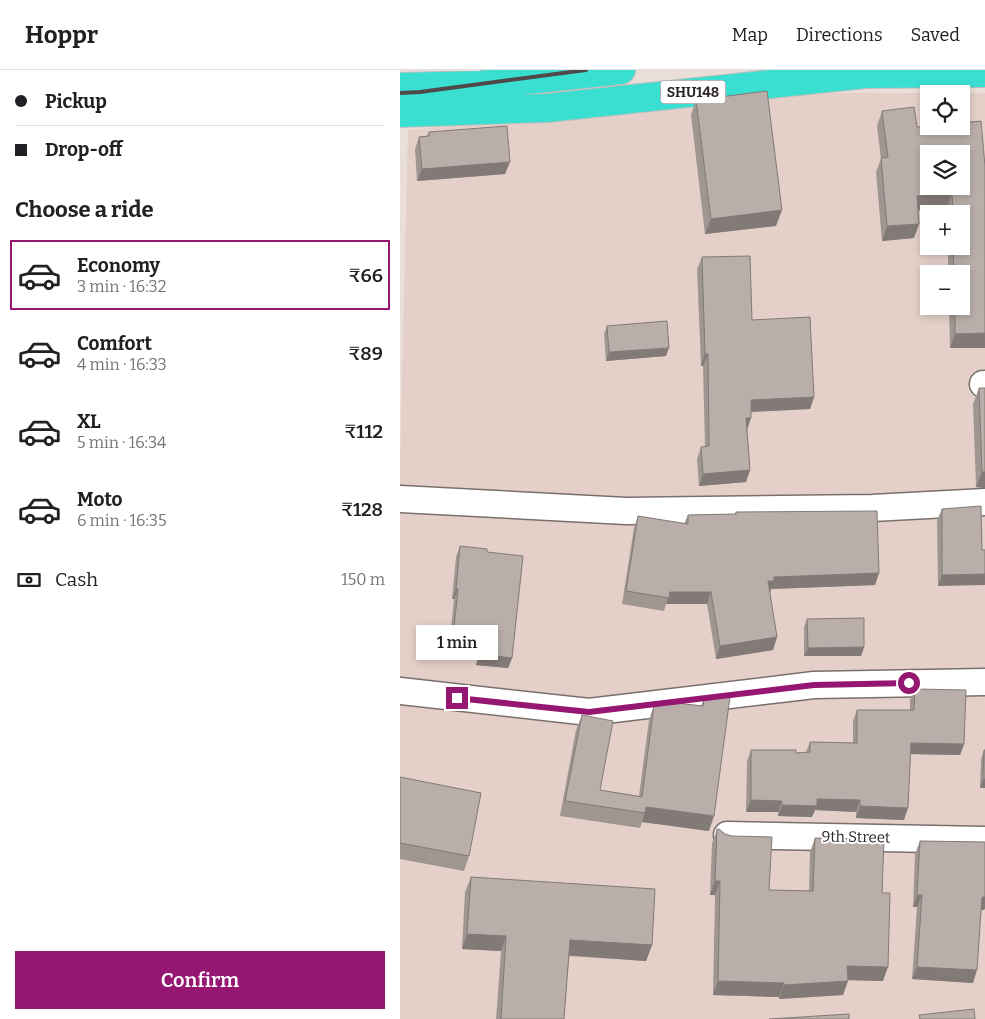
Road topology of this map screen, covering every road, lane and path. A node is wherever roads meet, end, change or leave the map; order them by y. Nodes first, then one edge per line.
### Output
1 (621, 70) edge
2 (985, 73) edge
3 (400, 87) edge
4 (400, 114) edge
5 (400, 499) edge
6 (985, 502) edge
7 (985, 682) edge
8 (400, 691) edge
9 (727, 835) edge
10 (985, 840) edge

1 - 3 highway
2 - 4 highway, SHU148
5 - 6 street
7 - 8 street
9 - 10 street, 9th Street

